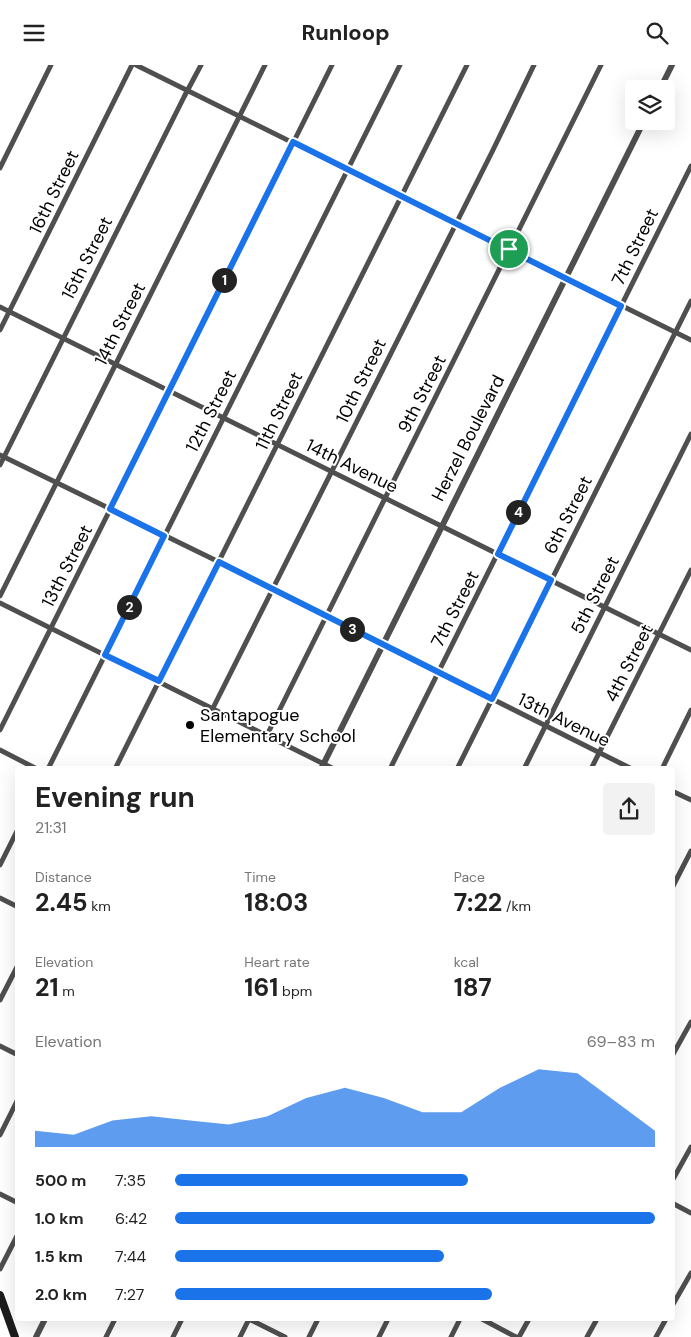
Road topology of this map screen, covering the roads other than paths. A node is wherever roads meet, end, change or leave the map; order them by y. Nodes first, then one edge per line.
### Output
1 (51, 65) edge
2 (132, 65) edge
3 (136, 65) edge
4 (201, 65) edge
5 (265, 65) edge
6 (332, 65) edge
7 (400, 65) edge
8 (467, 65) edge
9 (534, 65) edge
10 (602, 65) edge
11 (672, 65) edge
12 (664, 80) edge
13 (188, 90) junction
14 (239, 116) junction
15 (639, 130) edge
16 (293, 142) junction
17 (691, 166) edge
18 (0, 167) edge
19 (348, 169) junction
20 (402, 196) junction
21 (456, 223) junction
22 (509, 249) junction
23 (565, 277) junction
24 (691, 301) edge
25 (621, 306) junction
26 (0, 307) edge
27 (9, 312) junction
28 (0, 330) edge
29 (675, 332) junction
30 (63, 338) junction
31 (691, 340) edge
32 (115, 365) junction
33 (169, 391) junction
34 (223, 417) junction
35 (691, 434) edge
36 (277, 444) junction
37 (2, 456) edge
38 (0, 465) edge
39 (332, 471) junction
40 (56, 483) junction
41 (385, 498) junction
42 (110, 509) junction
43 (441, 525) junction
44 (164, 536) junction
45 (498, 554) junction
46 (219, 562) junction
47 (691, 570) edge
48 (551, 580) junction
49 (272, 589) junction
50 (0, 596) edge
51 (0, 603) edge
52 (605, 607) junction
53 (326, 616) junction
54 (51, 628) junction
55 (659, 634) junction
56 (383, 645) junction
57 (691, 650) edge
58 (105, 655) junction
59 (438, 672) junction
60 (159, 681) junction
61 (492, 699) junction
62 (213, 708) junction
63 (691, 709) edge
64 (546, 726) junction
65 (0, 730) edge
66 (267, 735) junction
67 (0, 750) edge
68 (600, 753) junction
69 (31, 766) edge
70 (50, 766) edge
71 (116, 766) edge
72 (322, 766) edge
73 (391, 766) edge
74 (458, 766) edge
75 (526, 766) edge
76 (593, 766) edge
77 (626, 766) edge
78 (663, 766) edge
79 (675, 792) edge
80 (691, 800) edge
81 (15, 835) edge
82 (691, 851) edge
83 (0, 865) edge
84 (675, 882) edge
85 (0, 898) edge
86 (15, 906) edge
87 (15, 971) edge
88 (0, 1000) edge
89 (691, 1022) edge
90 (0, 1046) edge
91 (675, 1051) edge
92 (15, 1054) edge
93 (15, 1105) edge
94 (0, 1135) edge
95 (691, 1147) edge
96 (675, 1176) edge
97 (0, 1194) edge
98 (15, 1202) edge
99 (675, 1205) edge
100 (691, 1213) edge
101 (15, 1241) edge
102 (0, 1269) edge
103 (691, 1273) edge
104 (0, 1295) edge
105 (675, 1301) edge
106 (4, 1317) edge
107 (44, 1321) edge
108 (114, 1321) edge
109 (181, 1321) edge
110 (248, 1321) edge
111 (253, 1321) edge
112 (317, 1321) edge
113 (387, 1321) edge
114 (459, 1321) edge
115 (486, 1321) edge
116 (528, 1321) edge
117 (596, 1321) edge
118 (665, 1321) edge
119 (15, 1337) edge
120 (36, 1337) edge
121 (106, 1337) edge
122 (173, 1337) edge
123 (240, 1337) edge
124 (285, 1337) edge
125 (309, 1337) edge
126 (379, 1337) edge
127 (451, 1337) edge
128 (518, 1337) edge
129 (587, 1337) edge
130 (656, 1337) edge

1 - 18 street
2 - 27 street, 16th Street
3 - 13 street
4 - 13 street, 15th Street
5 - 14 street, 14th Street
6 - 16 street, 13th Street
7 - 19 street, 12th Street
8 - 20 street, 11th Street
9 - 21 street, 10th Street
10 - 22 street, 9th Street
11 - 12 street
13 - 14 street
13 - 30 street, 15th Street
14 - 16 street
14 - 32 street, 14th Street
15 - 23 street, Herzel Boulevard
16 - 19 street
16 - 33 street, 13th Street
17 - 25 street, 7th Street
19 - 20 street
19 - 34 street, 12th Street
20 - 21 street
20 - 36 street, 11th Street
21 - 22 street
21 - 39 street, 10th Street
22 - 23 street
22 - 41 street, 9th Street
23 - 25 street
23 - 43 street, Herzel Boulevard
24 - 29 street, 6th Street
25 - 29 street
25 - 45 street, 7th Street
26 - 27 street, 14th Avenue
27 - 28 street, 16th Street
27 - 30 street, 14th Avenue
29 - 31 street
29 - 48 street, 6th Street
30 - 32 street, 14th Avenue
30 - 37 street, 15th Street
32 - 33 street, 14th Avenue
32 - 40 street, 14th Street
33 - 34 street, 14th Avenue
33 - 42 street, 13th Street
34 - 36 street, 14th Avenue
34 - 44 street, 12th Street
35 - 52 street, 5th Street
36 - 39 street, 14th Avenue
36 - 46 street, 11th Street
37 - 38 street, 15th Street
37 - 40 street, 13th Avenue
39 - 41 street, 14th Avenue
39 - 49 street, 10th Street
40 - 42 street, 13th Avenue
40 - 50 street, 14th Street
41 - 43 street, 14th Avenue
41 - 53 street, 9th Street
42 - 44 street, 13th Avenue
42 - 54 street, 13th Street
43 - 45 street, 14th Avenue
43 - 56 street, Herzel Boulevard
44 - 46 street, 13th Avenue
44 - 58 street, 12th Street
45 - 48 street, 14th Avenue
45 - 59 street, 7th Street
46 - 49 street, 13th Avenue
46 - 60 street, 11th Street
47 - 55 street, 4th Street
48 - 52 street, 14th Avenue
48 - 61 street, 6th Street
49 - 53 street, 13th Avenue
49 - 62 street, 10th Street
51 - 54 street
52 - 55 street, 14th Avenue
52 - 64 street, 5th Street
53 - 56 street, 13th Avenue
53 - 66 street, 9th Street
54 - 58 street
54 - 65 street, 13th Street
55 - 57 street, 14th Avenue
55 - 68 street, 4th Street
56 - 59 street, 13th Avenue
56 - 72 street, Herzel Boulevard
58 - 60 street
58 - 70 street, 12th Street
59 - 61 street, 13th Avenue
59 - 73 street, 7th Street
60 - 62 street
60 - 71 street, 11th Street
61 - 64 street, 13th Avenue
61 - 74 street, 6th Street
62 - 66 street
63 - 78 street
64 - 68 street, 13th Avenue
64 - 75 street, 5th Street
66 - 72 street
67 - 69 street
68 - 76 street, 4th Street
68 - 77 street, 13th Avenue
79 - 80 street
81 - 83 street
82 - 84 street
85 - 86 street
87 - 88 street
89 - 91 street
90 - 92 street
93 - 94 street
95 - 96 street
97 - 98 street
99 - 100 street
101 - 102 street
103 - 105 street
104 - 106 main road
106 - 119 main road
107 - 120 street
108 - 121 street
109 - 122 street
110 - 123 street
111 - 124 street
112 - 125 street
113 - 126 street
114 - 127 street
115 - 128 street
116 - 128 street
117 - 129 street
118 - 130 street

